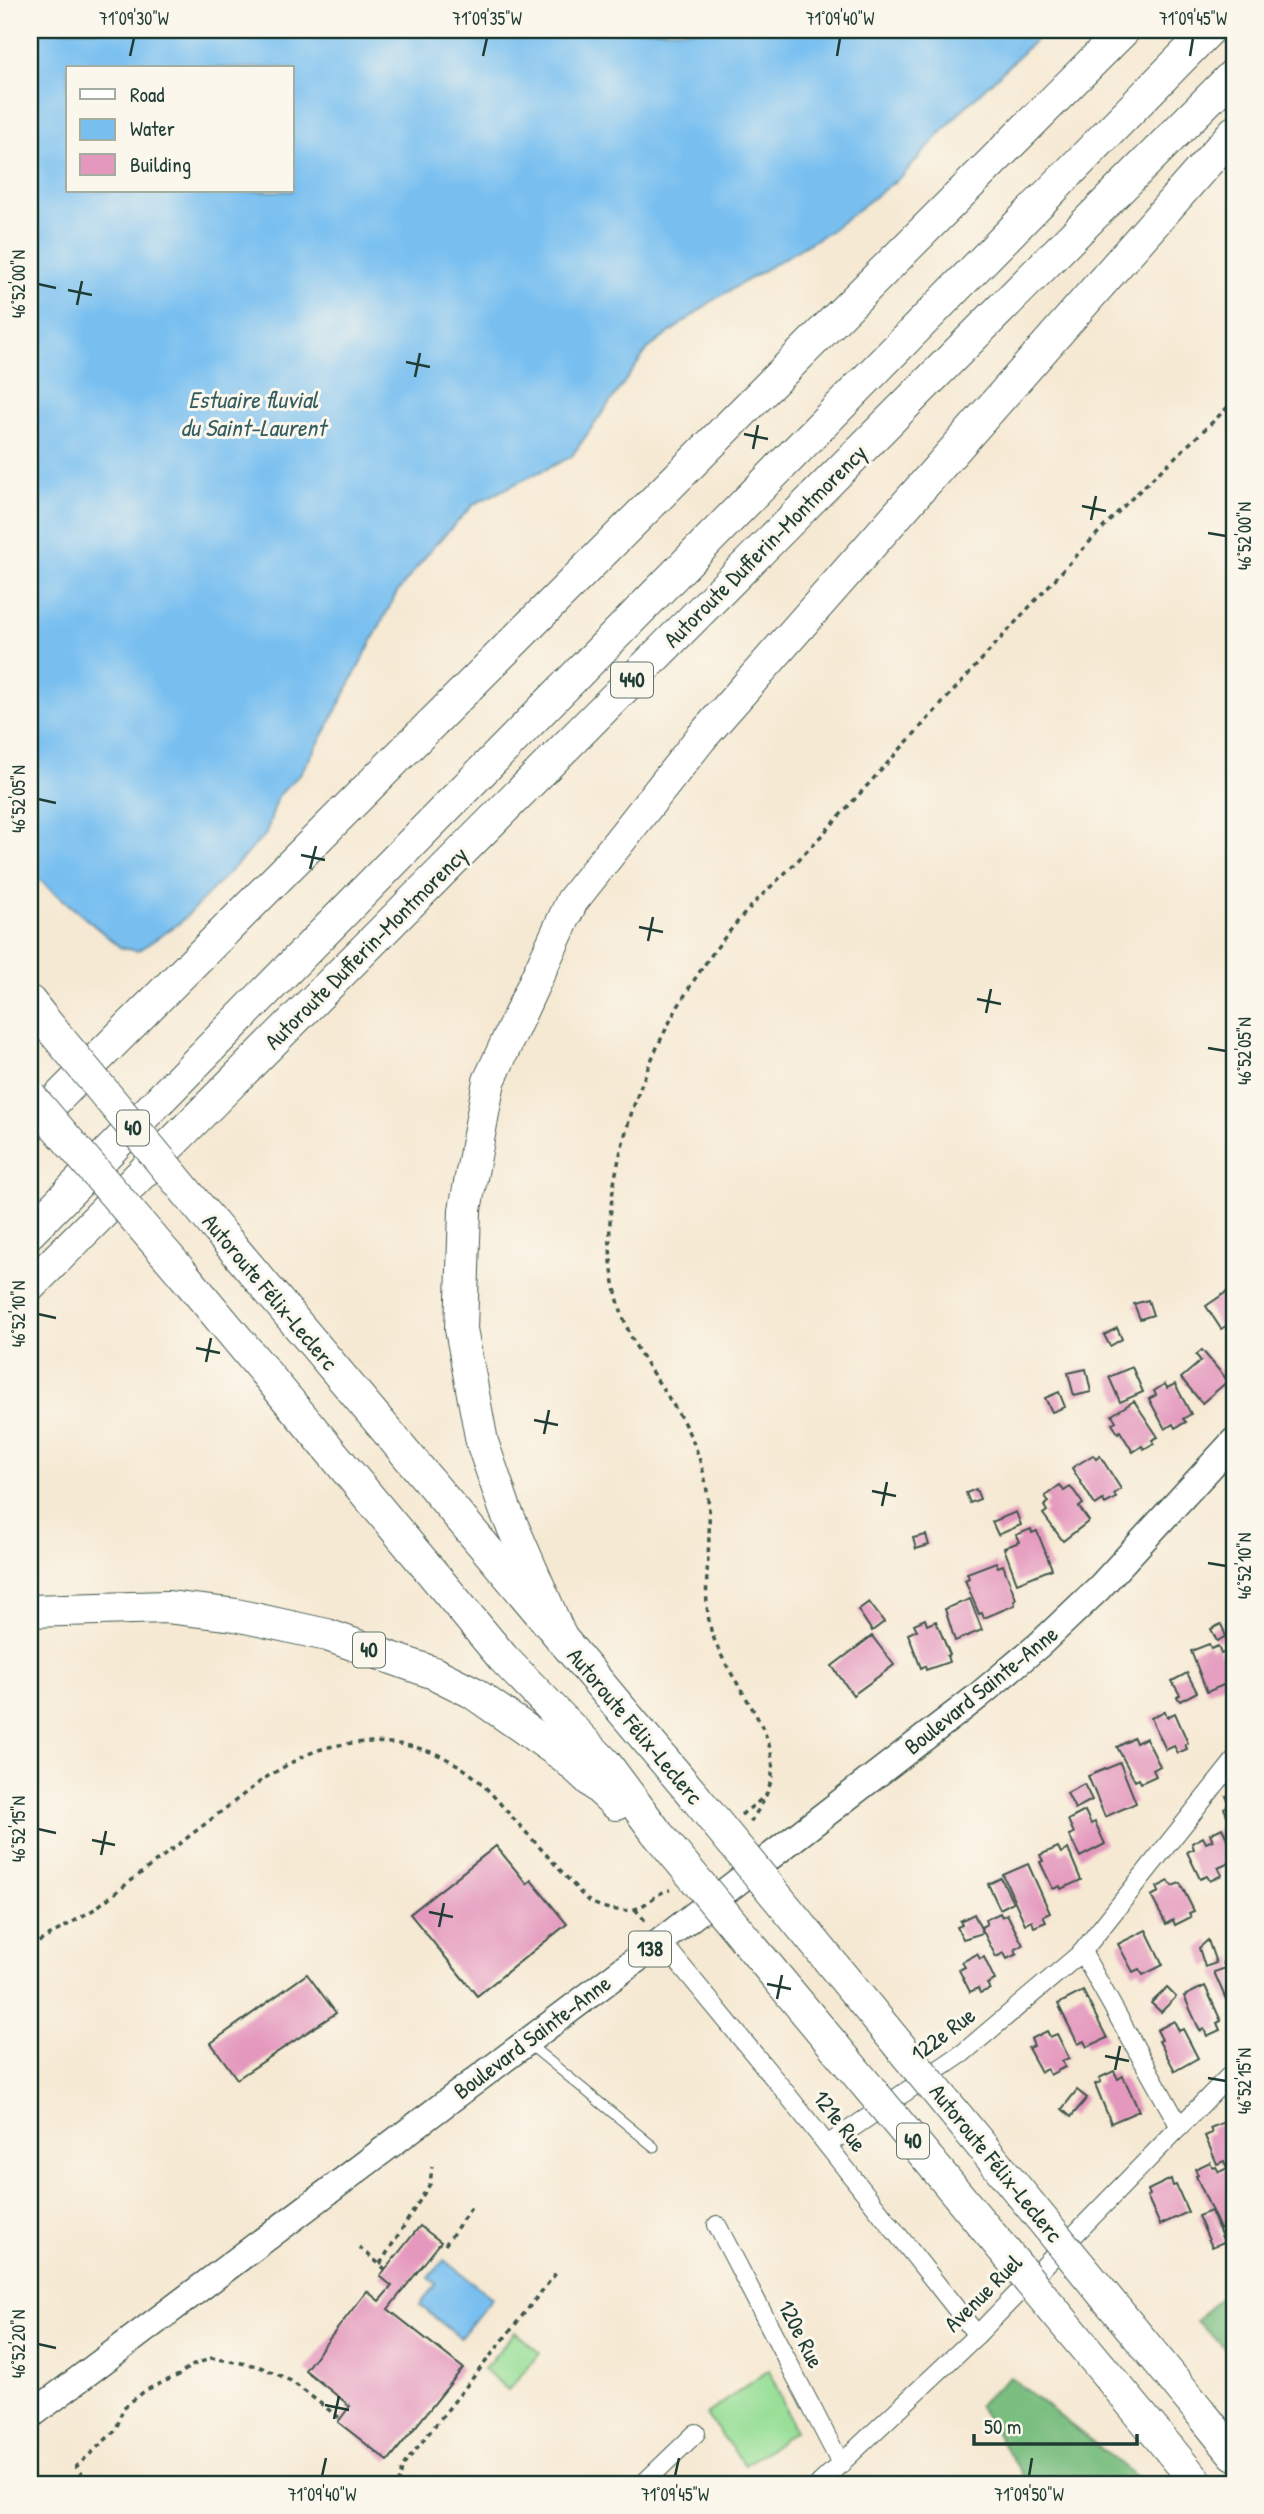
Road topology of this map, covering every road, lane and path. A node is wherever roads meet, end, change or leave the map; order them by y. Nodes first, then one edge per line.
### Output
1 (1124, 30) edge
2 (1209, 30) edge
3 (1234, 74) edge
4 (1234, 132) edge
5 (1234, 401) edge
6 (37, 1011) edge
7 (30, 1096) edge
8 (30, 1126) edge
9 (30, 1232) edge
10 (30, 1286) edge
11 (1234, 1441) edge
12 (30, 1611) edge
13 (562, 1640) junction
14 (1234, 1761) edge
15 (765, 1797) dead end
16 (657, 1833) junction
17 (663, 1891) dead end
18 (661, 1941) junction
19 (30, 1947) edge
20 (1082, 1952) junction
21 (526, 2042) junction
22 (1234, 2071) edge
23 (1181, 2127) junction
24 (827, 2145) junction
25 (654, 2147) dead end
26 (432, 2167) dead end
27 (472, 2205) dead end
28 (717, 2225) dead end
29 (445, 2245) dead end
30 (359, 2247) dead end
31 (380, 2264) junction
32 (385, 2269) dead end
33 (557, 2273) dead end
34 (977, 2335) junction
35 (30, 2416) edge
36 (341, 2419) dead end
37 (695, 2432) dead end
38 (1234, 2454) edge
39 (841, 2465) junction
40 (89, 2484) edge
41 (397, 2484) edge
42 (643, 2484) edge
43 (819, 2484) edge
44 (1198, 2484) edge

1 - 8 highway
2 - 9 highway, Autoroute Dufferin-Montmorency / 440
3 - 10 highway, Autoroute Dufferin-Montmorency / 440
4 - 13 highway
5 - 15 path
6 - 13 highway, Autoroute Félix-Leclerc / 40, bridge
7 - 16 highway, bridge
11 - 18 main road, Boulevard Sainte-Anne / 138
12 - 16 highway, 40
13 - 38 highway, Autoroute Félix-Leclerc / 40, bridge
14 - 20 street, 122e Rue
16 - 44 highway, 40, bridge
17 - 19 path
18 - 21 main road, Boulevard Sainte-Anne / 138
18 - 24 street, 121e Rue
20 - 23 street
20 - 24 street, 122e Rue
21 - 25 lane
21 - 35 main road, Boulevard Sainte-Anne / 138
22 - 23 street, Avenue Ruel
23 - 34 street, Avenue Ruel
24 - 34 street, 121e Rue
26 - 31 path
27 - 29 path
28 - 39 street, 120e Rue
30 - 31 path
31 - 32 path
33 - 41 path
34 - 39 street, Avenue Ruel
36 - 40 path
37 - 42 street
39 - 43 street, Avenue Ruel

